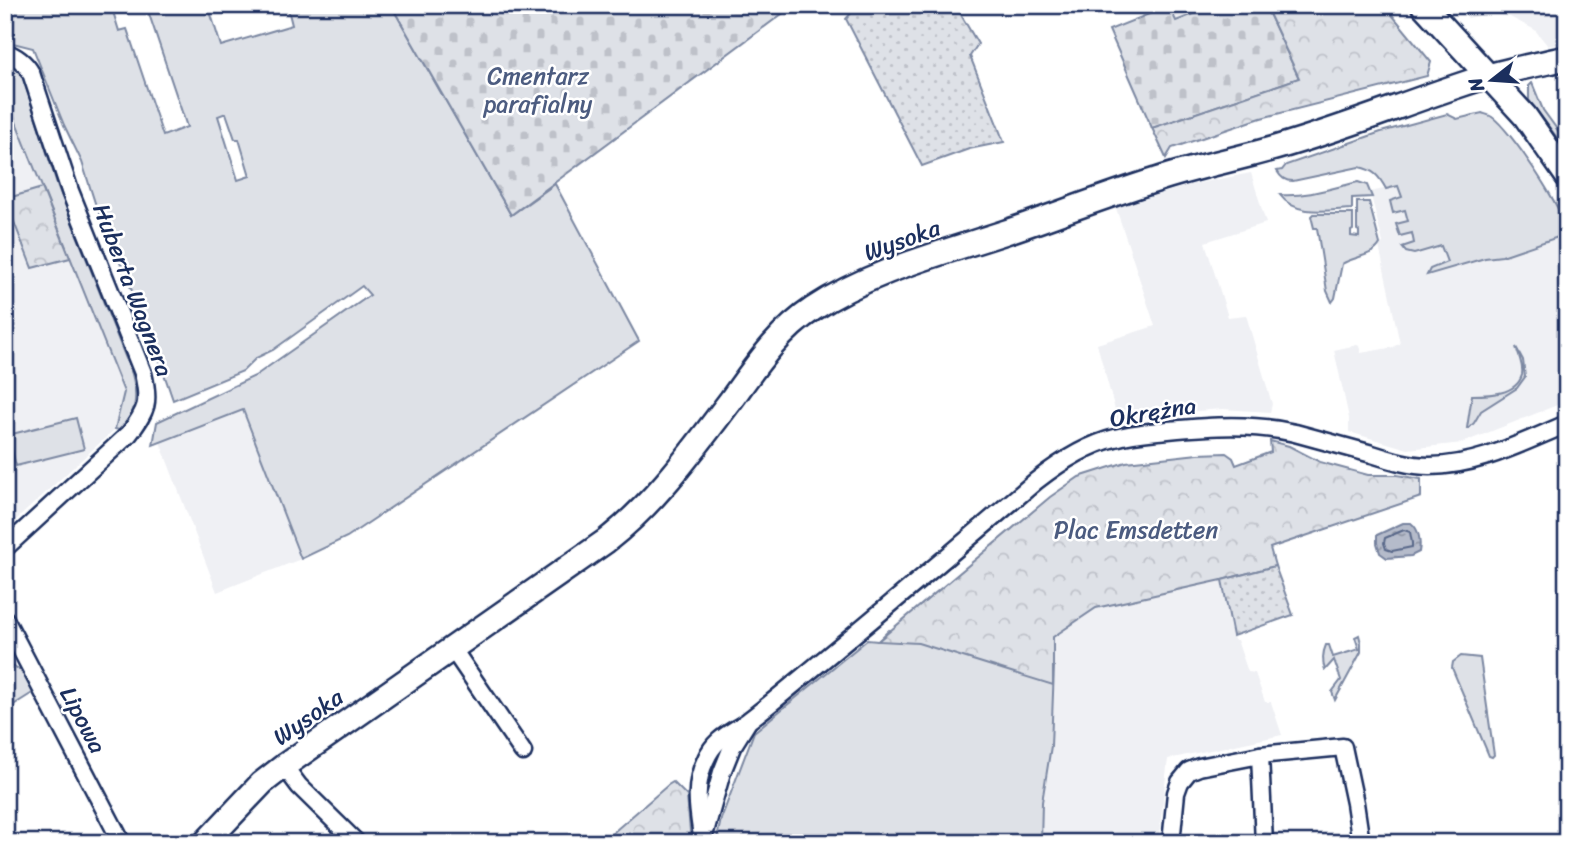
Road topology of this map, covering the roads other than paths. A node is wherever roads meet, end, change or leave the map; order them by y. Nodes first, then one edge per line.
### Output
1 (1423, 5) edge
2 (12, 55) edge
3 (1567, 58) edge
4 (1489, 76) junction
5 (1567, 176) edge
6 (1567, 424) edge
7 (5, 548) edge
8 (5, 619) edge
9 (452, 648) junction
10 (523, 752) dead end
11 (1260, 755) junction
12 (284, 766) junction
13 (703, 842) edge
14 (122, 843) edge
15 (205, 843) edge
16 (357, 843) edge
17 (1171, 843) edge
18 (1264, 843) edge
19 (1361, 843) edge

1 - 4 street
2 - 7 street, Huberta Wagnera
3 - 4 street, Wysoka
4 - 5 street
4 - 9 street, Wysoka
6 - 13 street, Okrężna
8 - 14 street, Lipowa
9 - 10 street
9 - 12 street, Wysoka
11 - 17 street
11 - 18 street
11 - 19 street
12 - 15 street, Wysoka
12 - 16 street

